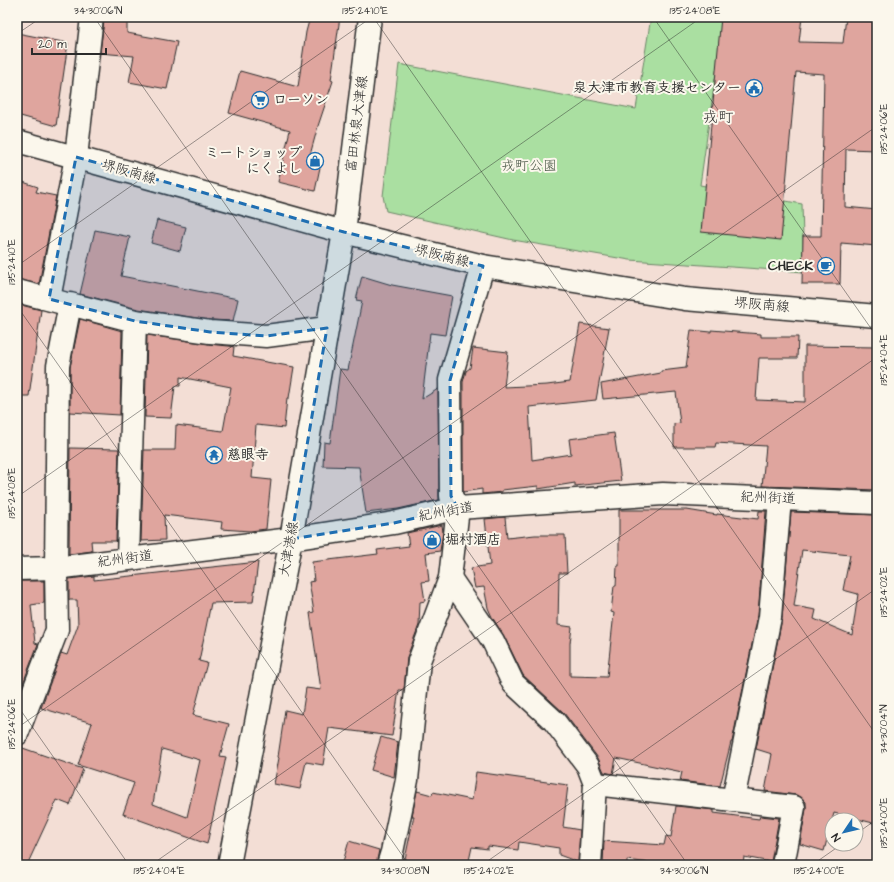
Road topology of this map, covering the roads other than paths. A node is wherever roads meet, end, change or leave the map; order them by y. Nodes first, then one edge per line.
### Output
1 (92, 17) edge
2 (370, 17) edge
3 (17, 141) edge
4 (76, 157) junction
5 (344, 232) junction
6 (483, 266) junction
7 (17, 291) edge
8 (59, 302) junction
9 (877, 316) edge
10 (135, 321) junction
11 (327, 328) junction
12 (780, 499) junction
13 (877, 503) edge
14 (458, 508) junction
15 (291, 539) junction
16 (128, 559) junction
17 (56, 568) junction
18 (17, 569) edge
19 (450, 578) junction
20 (17, 734) edge
21 (595, 784) junction
22 (733, 800) junction
23 (229, 865) edge
24 (388, 865) edge
25 (590, 865) edge
26 (783, 865) edge

1 - 4 street
2 - 5 street, 富田林泉大津線
3 - 4 street, 堺阪南線
4 - 5 street, 堺阪南線
4 - 8 street
5 - 6 street, 堺阪南線
5 - 11 street, 大津港線
6 - 9 street, 堺阪南線
6 - 14 street
7 - 8 street
8 - 10 street
8 - 17 street
10 - 11 street
10 - 16 street
11 - 15 street, 大津港線
12 - 13 street, 紀州街道
12 - 14 street, 紀州街道
12 - 22 street
14 - 15 street, 紀州街道
14 - 19 street
15 - 16 street, 紀州街道
15 - 23 street, 大津港線
16 - 17 street, 紀州街道
17 - 18 street, 紀州街道
17 - 20 street
19 - 21 street
19 - 24 street
21 - 22 street
21 - 25 street
22 - 26 street

